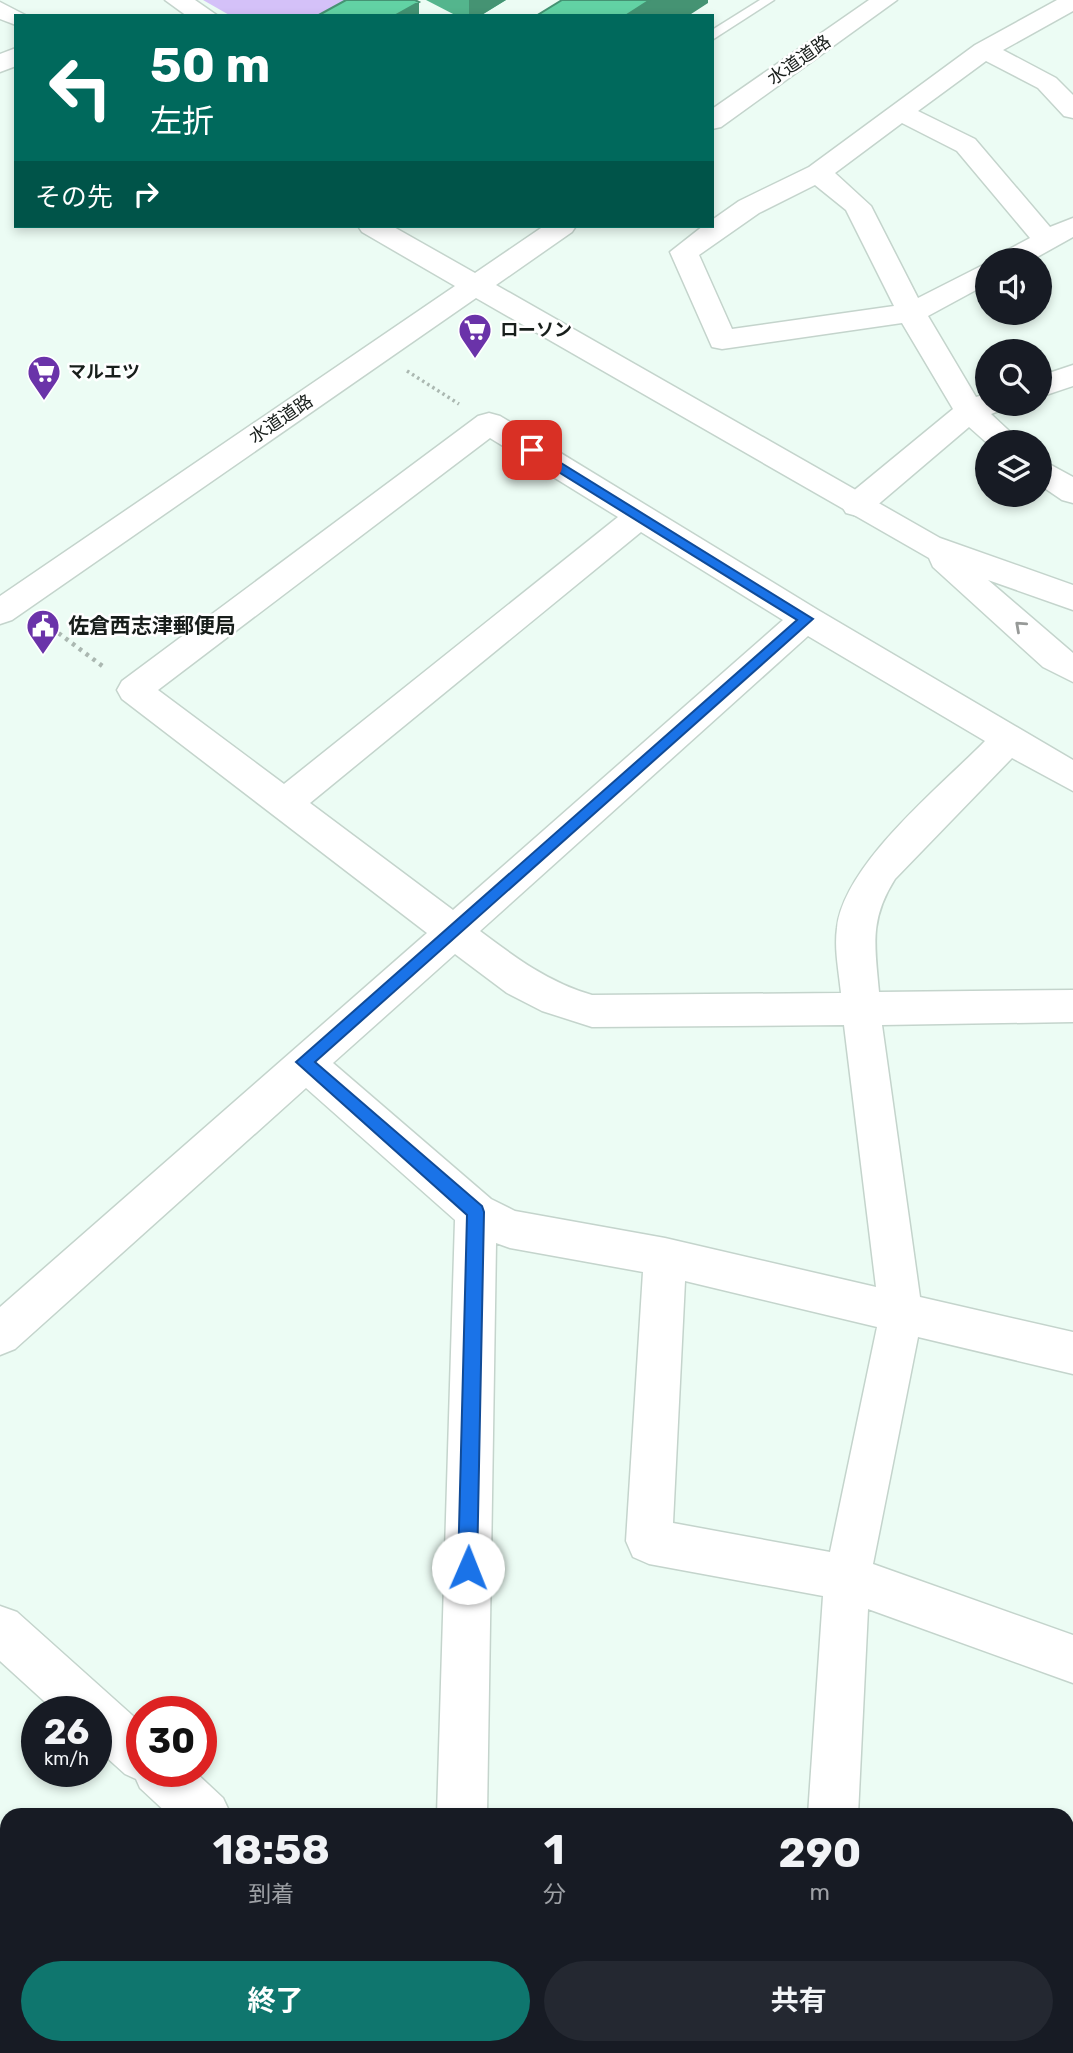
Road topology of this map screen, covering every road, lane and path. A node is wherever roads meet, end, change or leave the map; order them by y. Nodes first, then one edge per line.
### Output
1 (177, 0) edge
2 (768, 0) edge
3 (885, 0) edge
4 (1073, 1) edge
5 (202, 14) edge
6 (714, 35) edge
7 (984, 50) junction
8 (1073, 110) edge
9 (900, 112) junction
10 (714, 120) edge
11 (818, 173) junction
12 (1073, 226) edge
13 (376, 228) edge
14 (559, 228) edge
15 (1046, 240) junction
16 (1032, 248) edge
17 (975, 279) edge
18 (478, 284) junction
19 (914, 312) junction
20 (377, 353) junction
21 (1073, 376) edge
22 (1052, 383) edge
23 (975, 403) edge
24 (975, 411) edge
25 (985, 416) edge
26 (489, 423) junction
27 (997, 430) edge
28 (1052, 478) edge
29 (1073, 492) edge
30 (857, 505) junction
31 (640, 516) junction
32 (929, 546) junction
33 (1073, 598) edge
34 (8, 606) edge
35 (806, 619) junction
36 (1073, 669) edge
37 (134, 690) junction
38 (1009, 739) junction
39 (1073, 777) edge
40 (284, 804) junction
41 (453, 933) junction
42 (1073, 1006) edge
43 (861, 1010) junction
44 (304, 1062) junction
45 (476, 1212) junction
46 (665, 1257) junction
47 (901, 1314) junction
48 (0, 1335) edge
49 (1073, 1353) edge
50 (847, 1578) junction
51 (0, 1629) edge
52 (1073, 1659) edge
53 (74, 1696) edge
54 (112, 1730) edge
55 (126, 1743) edge
56 (174, 1787) edge
57 (197, 1808) edge
58 (462, 1808) edge
59 (833, 1808) edge

1 - 5 street
2 - 6 lane
3 - 10 street, 水道道路
4 - 7 street
7 - 8 street
7 - 9 street
9 - 11 street
9 - 15 street
11 - 19 street
11 - 19 street
12 - 15 street
13 - 18 street
14 - 18 street, 水道道路
15 - 16 street
17 - 19 street
18 - 20 street, 水道道路
18 - 30 street
19 - 23 street
20 - 26 path
20 - 34 street, 水道道路
21 - 22 street
24 - 30 street
25 - 27 street
26 - 31 street
26 - 37 street
28 - 29 street
30 - 32 street
31 - 35 street
31 - 40 street
32 - 33 street
36 -> 32 street
34 - 37 path
35 - 38 street
35 - 41 street
37 - 40 street
38 - 39 street
38 - 43 street
40 - 41 street
41 - 43 street
41 - 44 street
42 - 43 street
43 - 47 street
44 - 45 street
44 - 48 street
45 - 46 street
45 - 58 street
46 - 47 street
46 - 50 street
47 - 49 street
47 - 50 street
50 - 52 street
50 - 59 street
51 - 53 street
54 - 55 street
56 - 57 street

